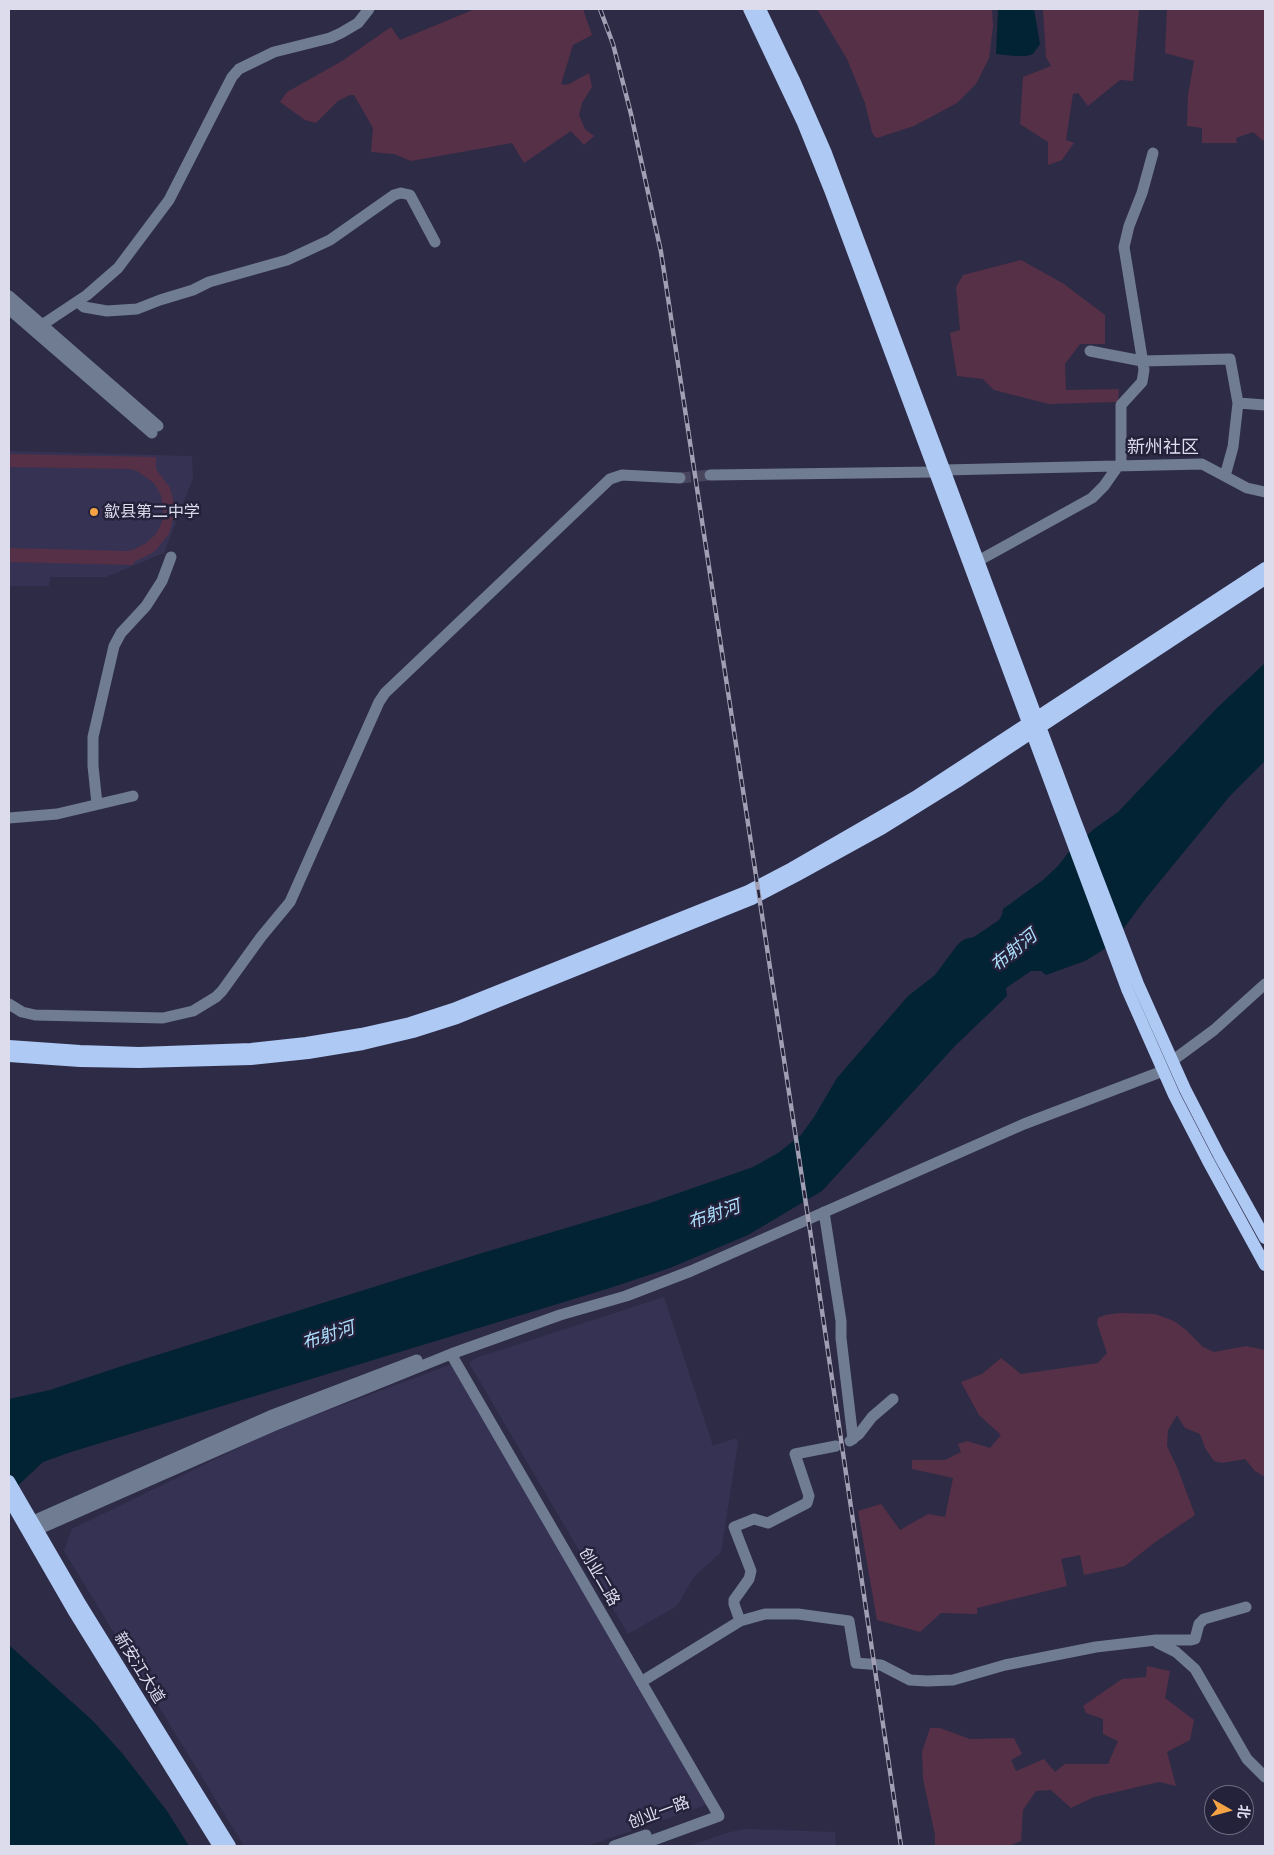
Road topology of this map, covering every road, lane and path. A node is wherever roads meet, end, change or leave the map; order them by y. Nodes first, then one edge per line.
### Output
1 (369, 9) edge
2 (750, 9) edge
3 (760, 9) edge
4 (1153, 153) dead end
5 (435, 242) dead end
6 (9, 296) edge
7 (78, 302) junction
8 (9, 309) edge
9 (42, 325) junction
10 (1090, 351) dead end
11 (1142, 361) junction
12 (1238, 404) junction
13 (1265, 405) edge
14 (1119, 466) junction
15 (939, 471) junction
16 (710, 474) tunnel mouth
17 (1225, 476) junction
18 (680, 478) tunnel mouth
19 (1265, 492) edge
20 (171, 557) dead end
21 (978, 561) junction
22 (1265, 568) edge
23 (1265, 579) edge
24 (1034, 725) junction
25 (133, 796) dead end
26 (97, 804) junction
27 (9, 818) edge
28 (1124, 962) junction
29 (1265, 984) edge
30 (9, 1004) edge
31 (9, 1046) edge
32 (9, 1056) edge
33 (1172, 1061) junction
34 (1163, 1072) junction
35 (824, 1212) junction
36 (1265, 1238) edge
37 (1265, 1265) edge
38 (451, 1354) junction
39 (893, 1399) dead end
40 (836, 1446) dead end
41 (9, 1481) edge
42 (9, 1499) edge
43 (20, 1508) junction
44 (30, 1527) junction
45 (1246, 1608) dead end
46 (740, 1621) junction
47 (1149, 1641) junction
48 (642, 1682) junction
49 (1265, 1777) edge
50 (717, 1813) junction
51 (219, 1846) edge
52 (230, 1846) edge
53 (614, 1846) edge
54 (637, 1846) edge

1 - 7 street
2 - 15 main road
3 - 15 main road
4 - 11 street
5 - 7 street
6 - 9 street
7 - 9 street
8 - 9 street
10 - 11 street
11 - 12 street
11 - 14 street
12 - 13 street
12 - 17 street
14 - 15 street
14 - 17 street
14 - 21 street
15 - 16 street
15 - 21 main road
15 - 24 main road
17 - 19 street
18 - 30 street
20 - 26 street
21 - 24 main road
22 - 24 main road
23 - 24 main road
24 - 28 main road
24 - 31 main road
24 - 32 main road
25 - 26 street
26 - 27 street
28 - 33 main road
28 - 34 main road
29 - 33 street
33 - 36 main road
34 - 35 street
34 - 37 main road
35 - 38 street
35 - 39 street
38 - 44 street
38 - 48 street, 创业二路
40 - 46 street
41 - 43 main road
42 - 43 main road
43 - 44 main road, 新安江大道
44 - 51 main road, 新安江大道
44 - 52 main road, 新安江大道
45 - 47 street
46 - 47 street
46 - 48 street
47 - 49 street
48 - 50 street, 创业二路
50 - 53 street, 创业一路
50 - 54 street, 创业一路

